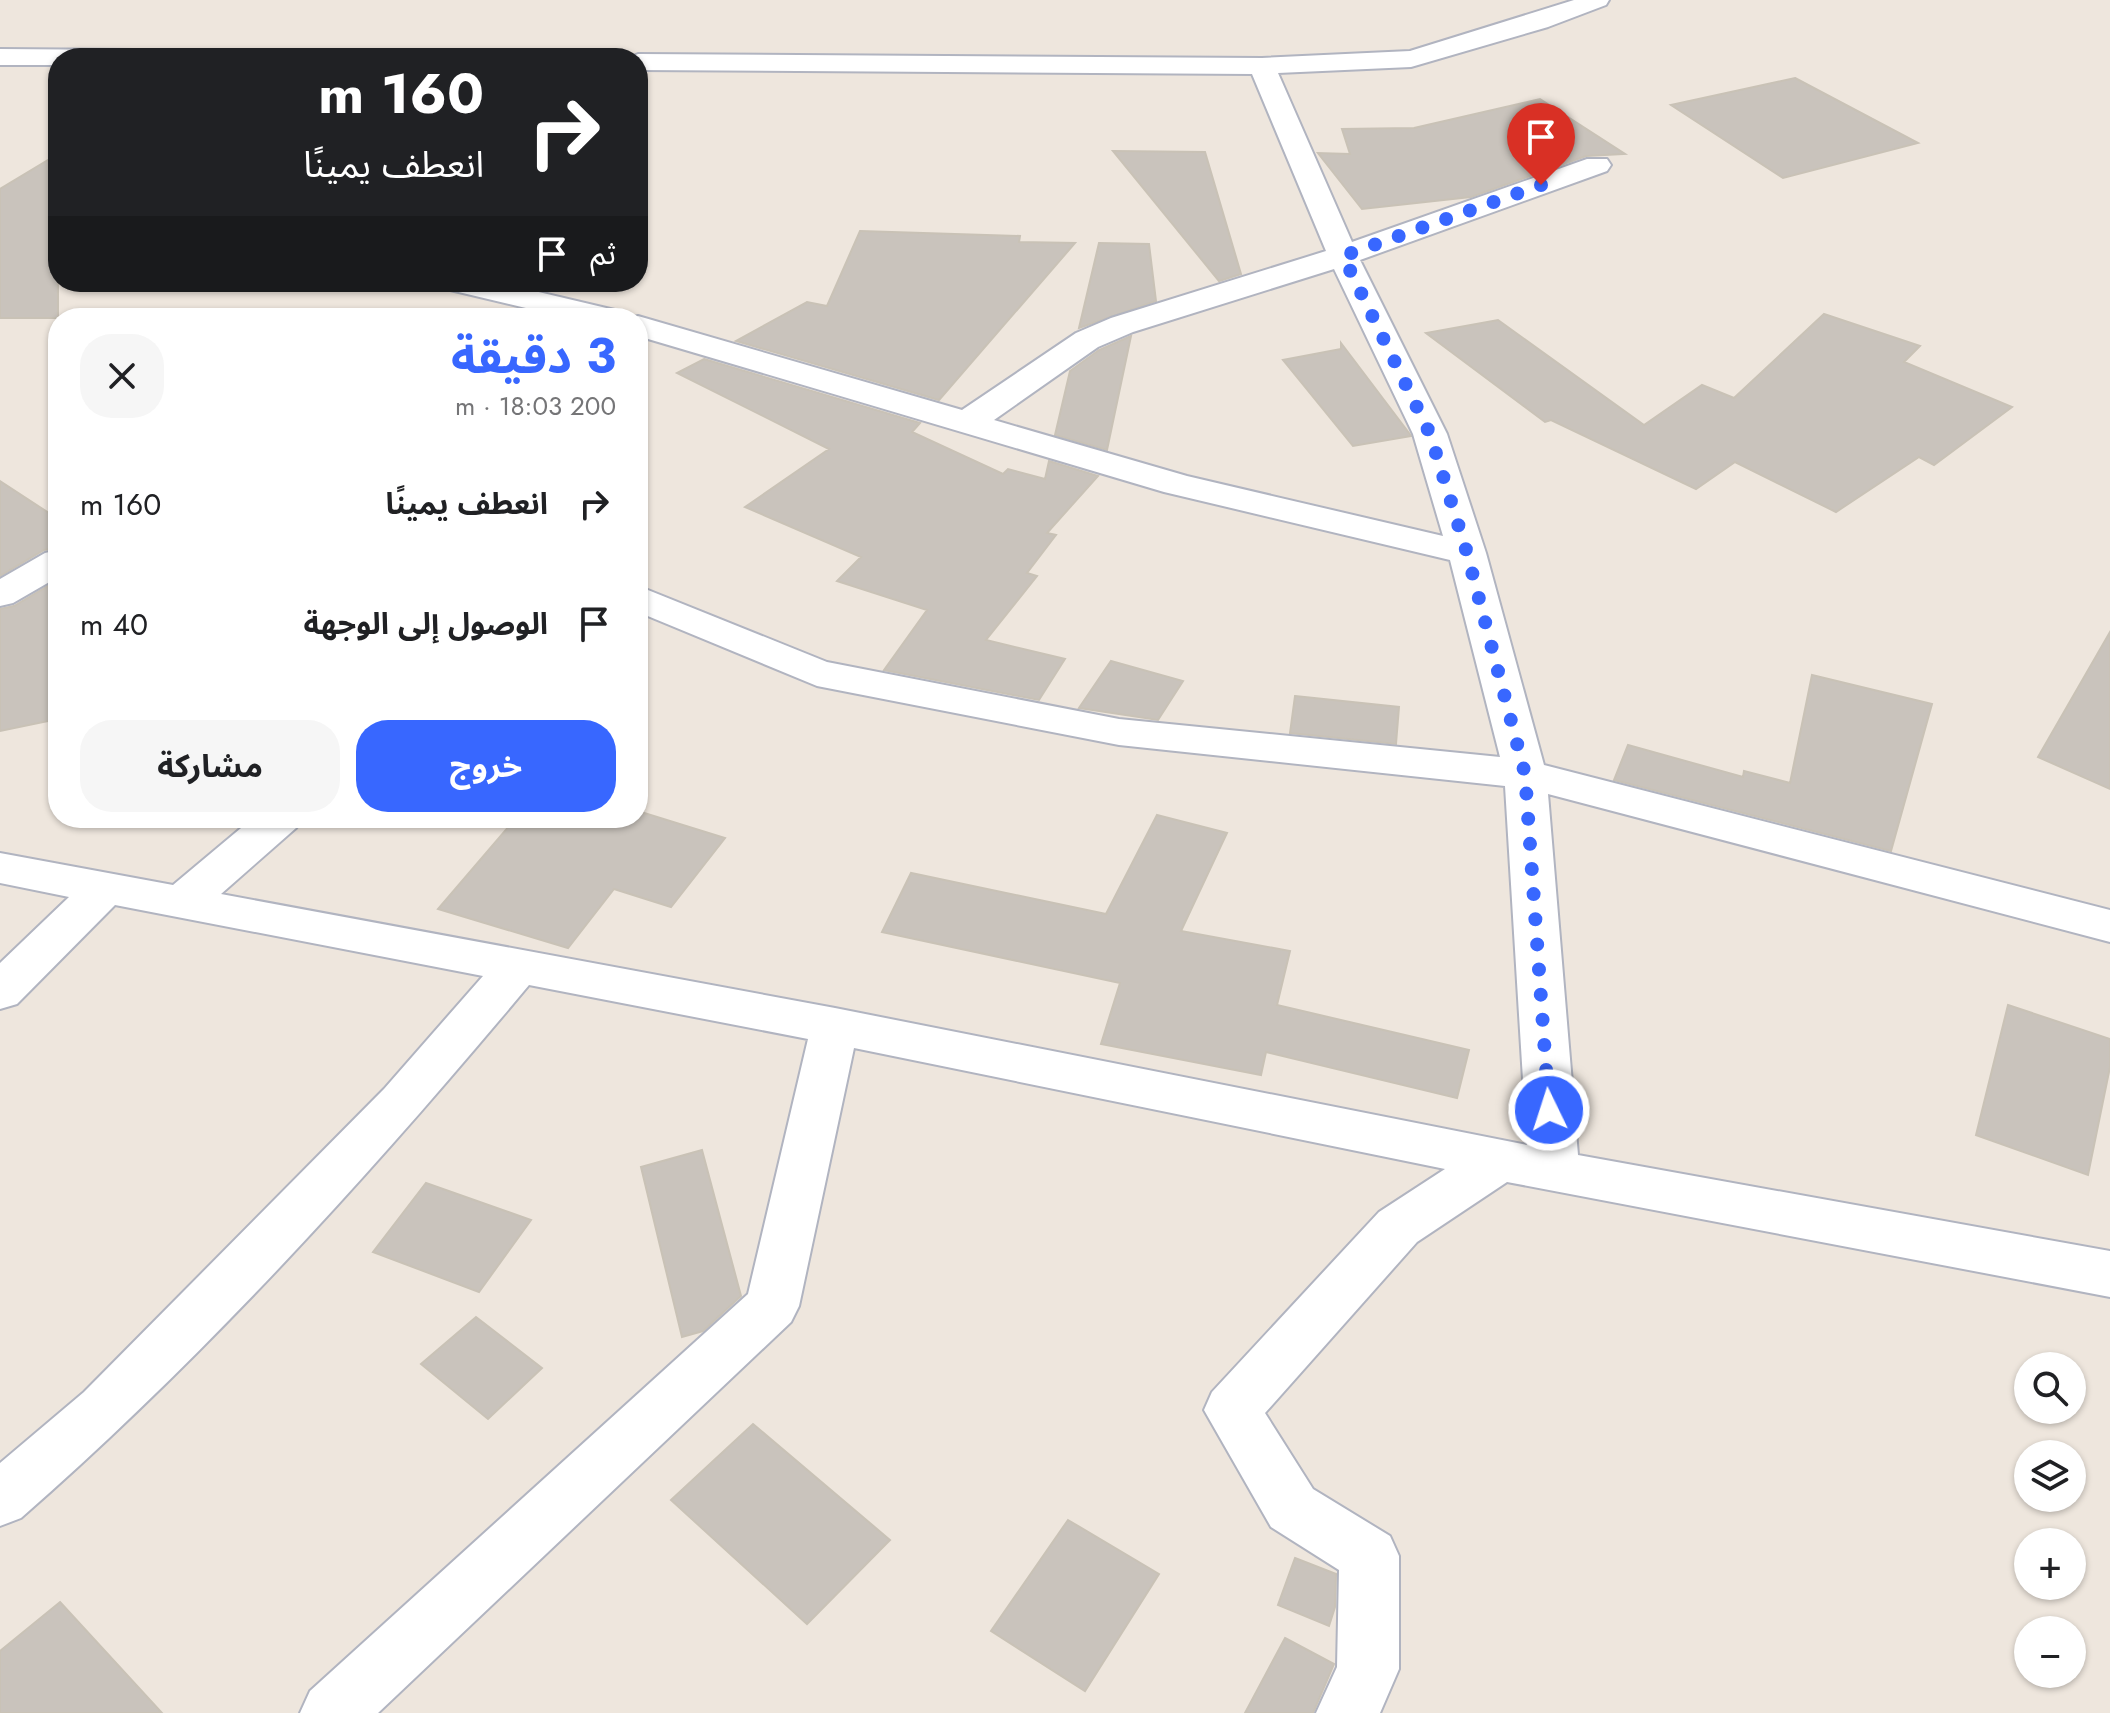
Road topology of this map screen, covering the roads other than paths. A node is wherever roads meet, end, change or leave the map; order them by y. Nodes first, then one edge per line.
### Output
1 (1597, 0) edge
2 (0, 57) edge
3 (48, 57) edge
4 (648, 62) edge
5 (1262, 66) junction
6 (1597, 165) dead end
7 (1343, 256) junction
8 (488, 292) edge
9 (506, 292) edge
10 (462, 297) edge
11 (569, 308) edge
12 (648, 329) edge
13 (968, 422) junction
14 (1467, 553) junction
15 (48, 567) edge
16 (0, 595) edge
17 (648, 602) edge
18 (1525, 774) junction
19 (269, 828) edge
20 (0, 868) edge
21 (104, 889) junction
22 (180, 904) junction
23 (2110, 926) edge
24 (518, 967) junction
25 (0, 992) edge
26 (835, 1026) junction
27 (1500, 1160) junction
28 (1554, 1171) junction
29 (2110, 1274) edge
30 (0, 1499) edge
31 (332, 1713) edge
32 (1348, 1713) edge

1 - 5 street
2 - 3 street
4 - 5 street
5 - 7 street
6 - 7 street
7 - 13 street
7 - 14 street
8 - 10 street
9 - 11 street
12 - 13 street
13 - 14 street
14 - 18 street
15 - 16 street
17 - 18 street
18 - 23 street
18 - 28 street
19 - 22 street
20 - 21 street
21 - 22 street
21 - 25 street
22 - 24 street
24 - 26 street
24 - 30 street
26 - 27 street
26 - 31 street
27 - 28 street
27 - 32 street
28 - 29 street

